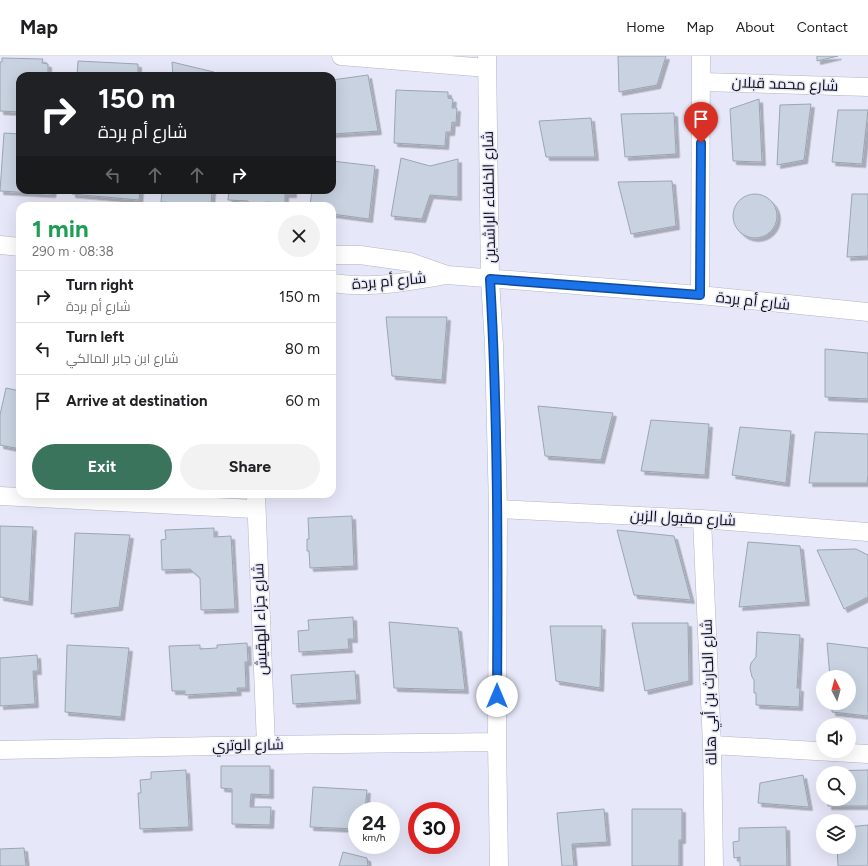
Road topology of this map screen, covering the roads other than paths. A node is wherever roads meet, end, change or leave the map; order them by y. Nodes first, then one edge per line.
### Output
1 (341, 56) edge
2 (701, 56) edge
3 (487, 62) edge
4 (702, 82) junction
5 (868, 87) edge
6 (0, 245) edge
7 (16, 247) edge
8 (336, 254) edge
9 (447, 275) junction
10 (490, 279) junction
11 (336, 284) edge
12 (700, 295) junction
13 (868, 312) edge
14 (0, 496) edge
15 (16, 496) edge
16 (85, 498) edge
17 (255, 502) edge
18 (498, 509) junction
19 (702, 519) junction
20 (868, 532) edge
21 (497, 742) junction
22 (266, 745) junction
23 (712, 745) junction
24 (0, 750) edge
25 (868, 754) edge
26 (499, 866) edge
27 (714, 866) edge

1 - 3 street
2 - 4 street
3 - 10 street, شارع الخلفاء الراشدين
4 - 5 street, شارع محمد قبلان
4 - 12 street
6 - 7 street
8 - 9 street, شارع أم بردة
9 - 10 street, شارع أم بردة
9 - 11 street, شارع أم بردة
10 - 12 street, شارع أم بردة
10 - 18 street, شارع الخلفاء الراشدين
12 - 13 street, شارع أم بردة
14 - 15 street
16 - 17 street
17 - 22 street, شارع جزاء الهقيش
18 - 19 street, شارع مقبول الزبن
18 - 21 street, شارع الخلفاء الراشدين
19 - 20 street, شارع مقبول الزبن
19 - 23 street, شارع الحارث بن أبي هالة
21 - 22 street, شارع الوتري
21 - 26 street, شارع الخلفاء الراشدين
22 - 24 street, شارع الوتري
23 - 25 street
23 - 27 street, شارع الحارث بن أبي هالة

